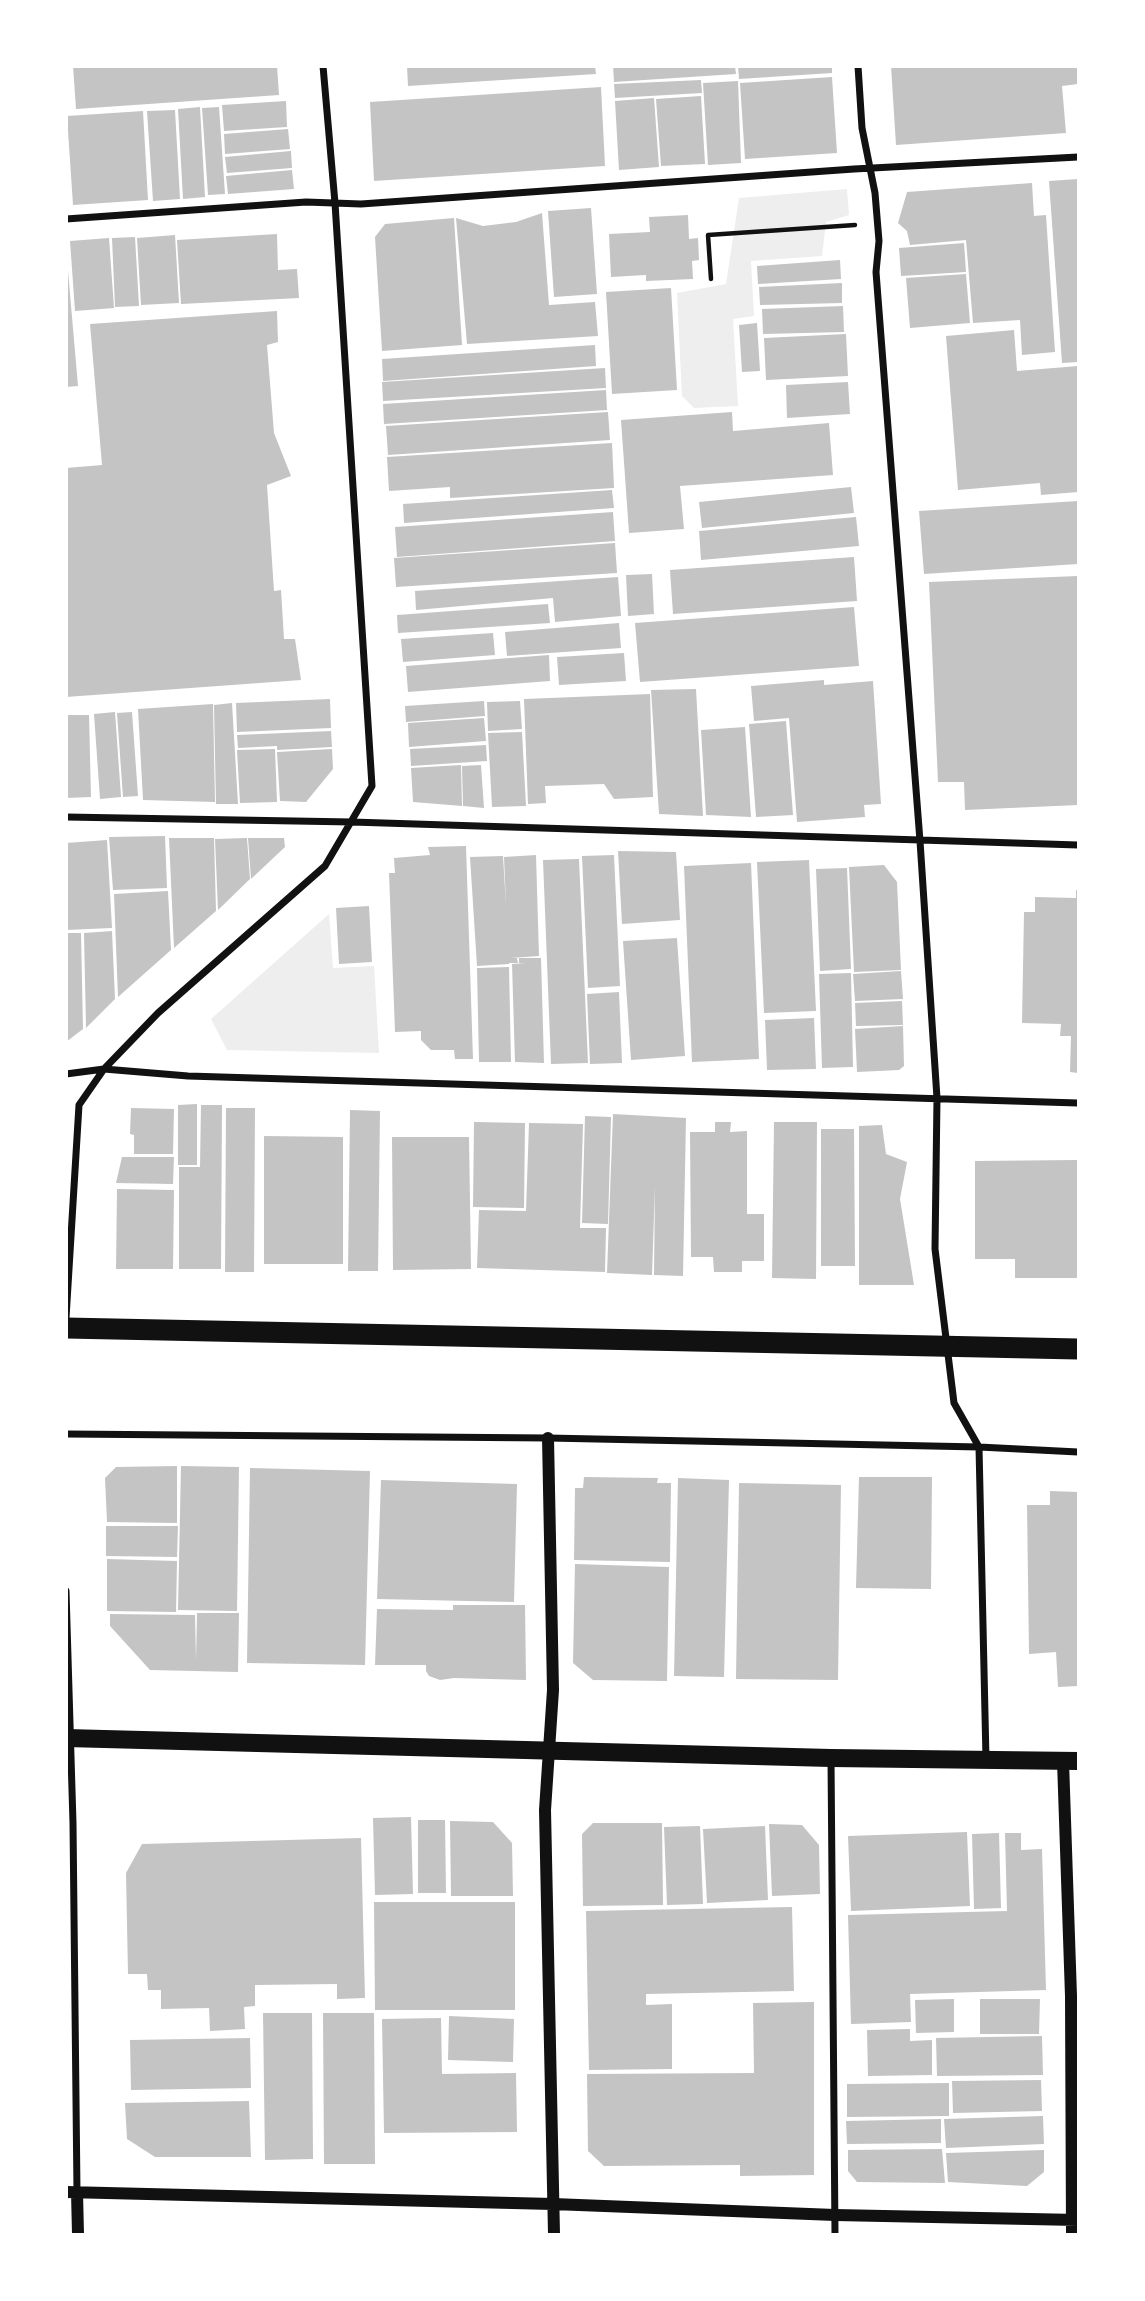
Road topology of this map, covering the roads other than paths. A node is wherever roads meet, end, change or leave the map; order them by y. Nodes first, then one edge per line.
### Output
1 (323, 66) edge
2 (858, 66) edge
3 (1079, 157) edge
4 (869, 169) junction
5 (335, 203) junction
6 (66, 219) edge
7 (66, 817) edge
8 (352, 822) junction
9 (920, 841) junction
10 (1079, 845) edge
11 (104, 1069) junction
12 (66, 1074) edge
13 (937, 1098) junction
14 (1079, 1103) edge
15 (66, 1318) edge
16 (66, 1328) edge
17 (1079, 1349) edge
18 (66, 1434) edge
19 (548, 1438) junction
20 (979, 1447) junction
21 (1079, 1452) edge
22 (66, 1591) edge
23 (68, 1738) edge
24 (548, 1750) junction
25 (831, 1758) junction
26 (986, 1760) junction
27 (1071, 1761) edge
28 (1075, 1995) edge
29 (72, 2192) edge
30 (553, 2204) junction
31 (835, 2215) junction
32 (1075, 2220) edge
33 (78, 2235) edge
34 (554, 2235) edge
35 (835, 2235) edge
36 (1072, 2235) edge

1 - 5 street
2 - 4 street
3 - 4 street
4 - 5 street
4 - 9 street
5 - 6 street
5 - 8 street
7 - 8 street
8 - 9 street
8 - 11 street
9 - 10 street
9 - 13 street
11 - 12 street
11 - 13 street
11 - 15 street
13 - 14 street
13 - 20 street
16 - 17 highway
18 - 19 street
19 - 20 street
19 - 24 street
20 - 21 street
20 - 26 street
22 - 23 street
23 - 24 main road
23 - 29 street
24 - 25 main road
24 - 30 street
25 - 26 main road
25 - 31 street
26 - 27 main road
27 - 28 street
28 - 32 street
29 - 30 street
29 - 33 street
30 - 31 street
30 - 34 street
31 - 32 street
31 - 35 street
32 - 36 street

